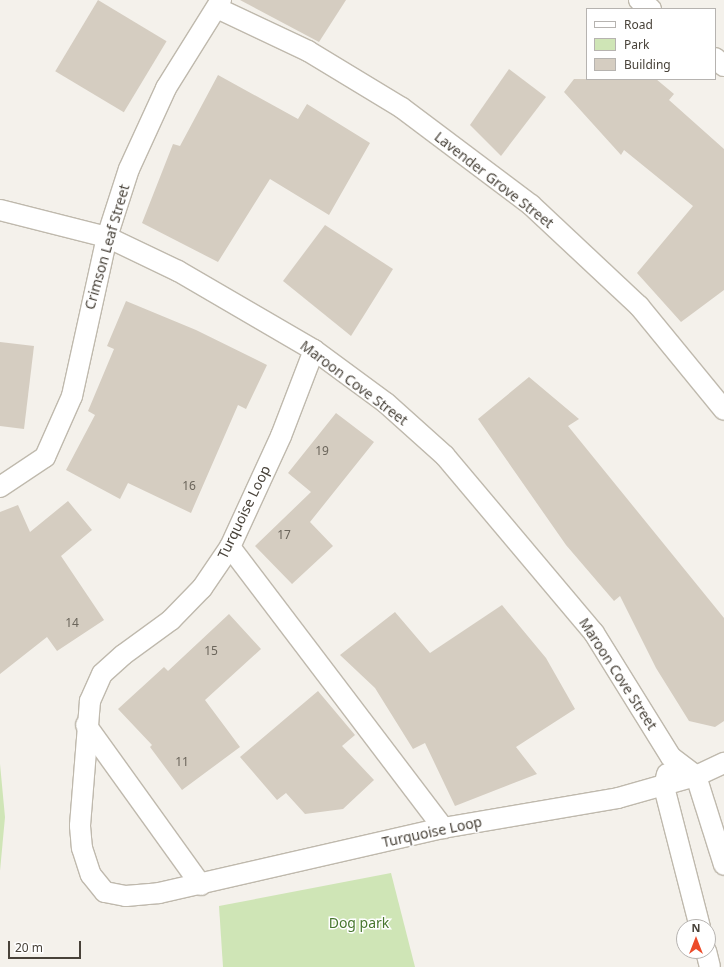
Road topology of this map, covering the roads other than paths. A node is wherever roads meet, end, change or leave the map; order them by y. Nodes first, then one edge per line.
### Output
1 (639, 0) edge
2 (219, 4) edge
3 (650, 8) edge
4 (0, 210) edge
5 (107, 237) junction
6 (314, 350) junction
7 (724, 410) edge
8 (0, 487) edge
9 (230, 547) junction
10 (86, 725) junction
11 (671, 757) junction
12 (724, 763) edge
13 (696, 776) junction
14 (664, 787) junction
15 (443, 828) junction
16 (724, 865) edge
17 (201, 885) junction
18 (698, 919) edge

1 - 3 street
2 - 5 street, Crimson Leaf Street
2 - 7 street, Lavender Grove Street
4 - 5 street, Maroon Cove Street
5 - 6 street, Maroon Cove Street
5 - 8 street, Crimson Leaf Street
6 - 9 street, Turquoise Loop
6 - 11 street, Maroon Cove Street
9 - 10 street, Turquoise Loop
9 - 15 street
10 - 17 street
10 - 17 street, Turquoise Loop
11 - 13 street, Maroon Cove Street
11 - 14 street
12 - 13 street
13 - 14 street, Turquoise Loop
13 - 16 street
14 - 15 street, Turquoise Loop
14 - 18 street
15 - 17 street, Turquoise Loop

